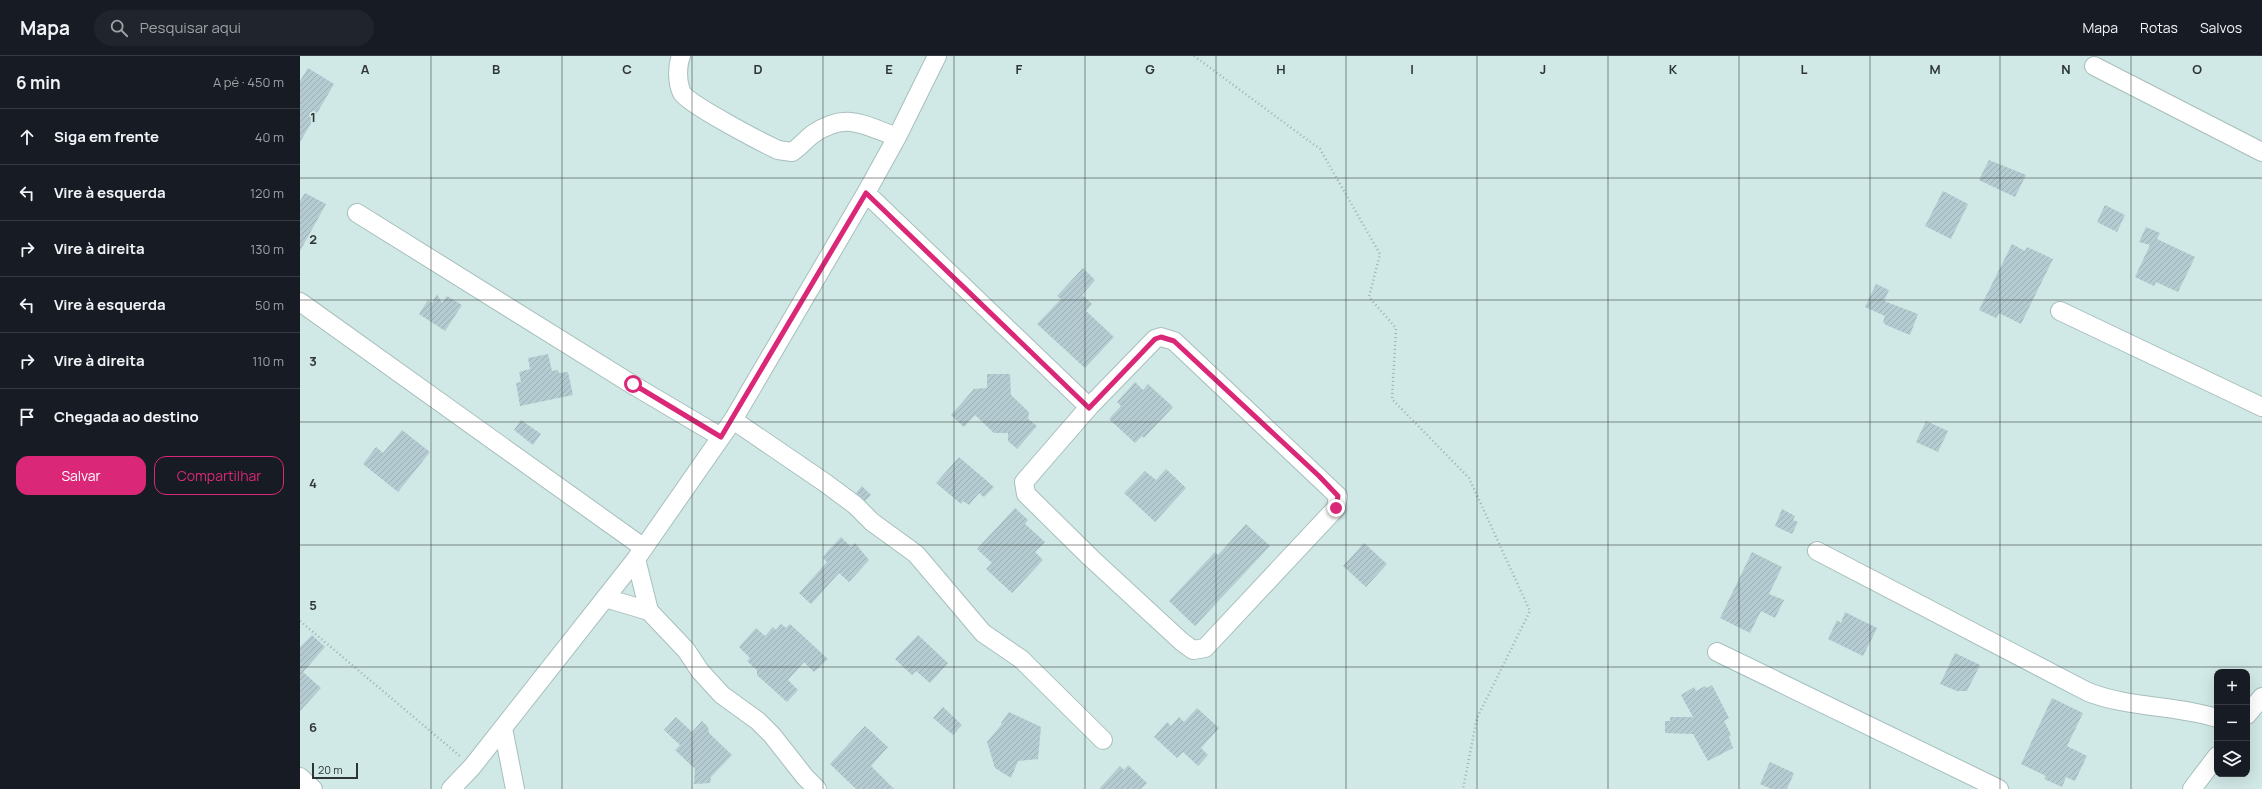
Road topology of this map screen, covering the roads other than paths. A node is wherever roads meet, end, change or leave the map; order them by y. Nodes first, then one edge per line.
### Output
1 (680, 56) edge
2 (936, 56) edge
3 (2094, 66) dead end
4 (896, 137) junction
5 (2262, 152) edge
6 (866, 193) junction
7 (357, 213) dead end
8 (300, 302) edge
9 (2060, 311) dead end
10 (2262, 407) edge
11 (1089, 408) junction
12 (733, 420) junction
13 (721, 437) junction
14 (1817, 550) dead end
15 (640, 554) junction
16 (606, 598) junction
17 (649, 611) junction
18 (1717, 652) dead end
19 (2262, 697) edge
20 (2250, 711) edge
21 (2214, 717) edge
22 (503, 728) junction
23 (1103, 740) dead end
24 (2214, 760) edge
25 (300, 777) edge
26 (313, 789) edge
27 (453, 789) edge
28 (515, 789) edge
29 (817, 789) edge
30 (1999, 789) edge
31 (2192, 789) edge

1 - 4 street
2 - 4 street
3 - 5 street
4 - 6 street
6 - 11 street
6 - 12 street
7 - 13 street
8 - 15 street
9 - 10 street
11 - 11 street
12 - 13 street
12 - 23 street
13 - 15 street
14 - 21 street
15 - 16 street
15 - 17 street
16 - 17 street
16 - 22 street
17 - 29 street
18 - 30 street
19 - 20 street
22 - 27 street
22 - 28 street
24 - 31 street
25 - 26 street

